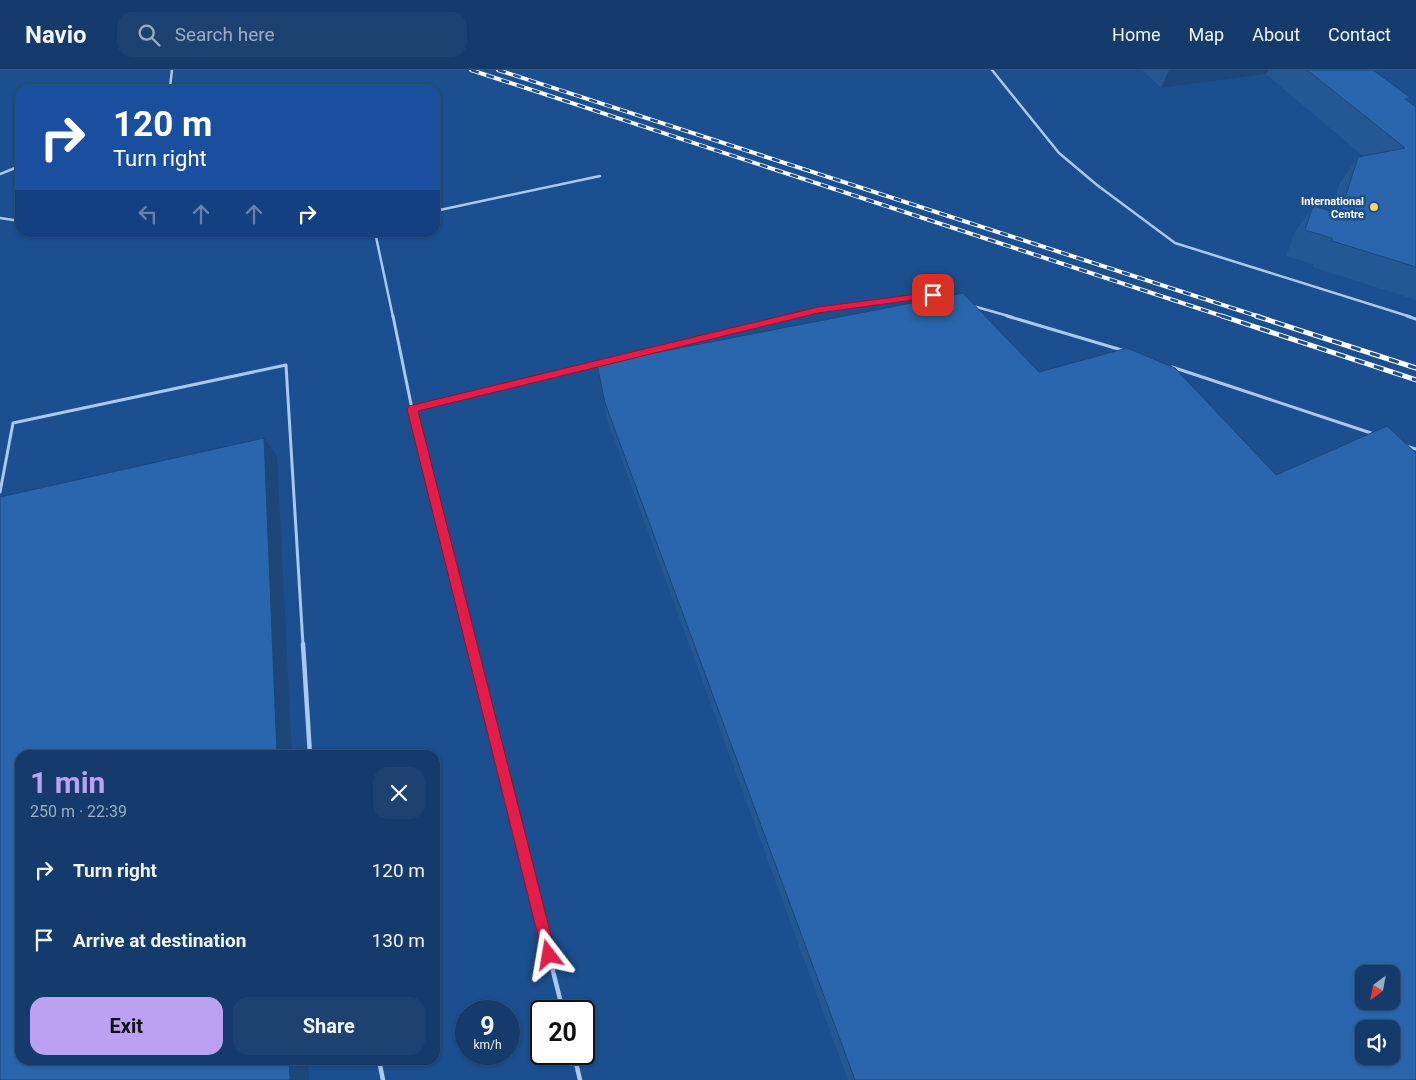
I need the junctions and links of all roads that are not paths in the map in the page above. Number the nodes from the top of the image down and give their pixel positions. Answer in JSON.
{"nodes":[{"id":1,"x":172,"y":70,"type":"edge"},
{"id":2,"x":992,"y":70,"type":"edge"},
{"id":3,"x":170,"y":85,"type":"edge"},
{"id":4,"x":15,"y":168,"type":"edge"},
{"id":5,"x":0,"y":174,"type":"edge"},
{"id":6,"x":600,"y":176,"type":"dead end"},
{"id":7,"x":440,"y":210,"type":"edge"},
{"id":8,"x":0,"y":218,"type":"edge"},
{"id":9,"x":15,"y":220,"type":"edge"},
{"id":10,"x":376,"y":237,"type":"edge"},
{"id":11,"x":949,"y":299,"type":"edge"},
{"id":12,"x":965,"y":304,"type":"edge"},
{"id":13,"x":1416,"y":319,"type":"edge"},
{"id":14,"x":1133,"y":354,"type":"edge"},
{"id":15,"x":1170,"y":366,"type":"edge"},
{"id":16,"x":412,"y":409,"type":"junction"},
{"id":17,"x":1376,"y":435,"type":"edge"},
{"id":18,"x":1400,"y":444,"type":"edge"},
{"id":19,"x":1416,"y":449,"type":"edge"},
{"id":20,"x":0,"y":492,"type":"edge"},
{"id":21,"x":310,"y":750,"type":"edge"},
{"id":22,"x":560,"y":1000,"type":"edge"},
{"id":23,"x":380,"y":1065,"type":"edge"},
{"id":24,"x":577,"y":1065,"type":"edge"},
{"id":25,"x":383,"y":1080,"type":"edge"},
{"id":26,"x":580,"y":1080,"type":"edge"}],
"edges":[{"from":1,"to":3,"type":"lane"},
{"from":2,"to":13,"type":"lane"},
{"from":4,"to":5,"type":"lane"},
{"from":6,"to":7,"type":"lane"},
{"from":8,"to":9,"type":"lane"},
{"from":10,"to":16,"type":"lane"},
{"from":11,"to":16,"type":"lane"},
{"from":12,"to":14,"type":"lane"},
{"from":15,"to":17,"type":"lane"},
{"from":16,"to":22,"type":"lane"},
{"from":18,"to":19,"type":"lane"},
{"from":20,"to":21,"type":"lane"},
{"from":23,"to":25,"type":"lane"},
{"from":24,"to":26,"type":"lane"}]}
